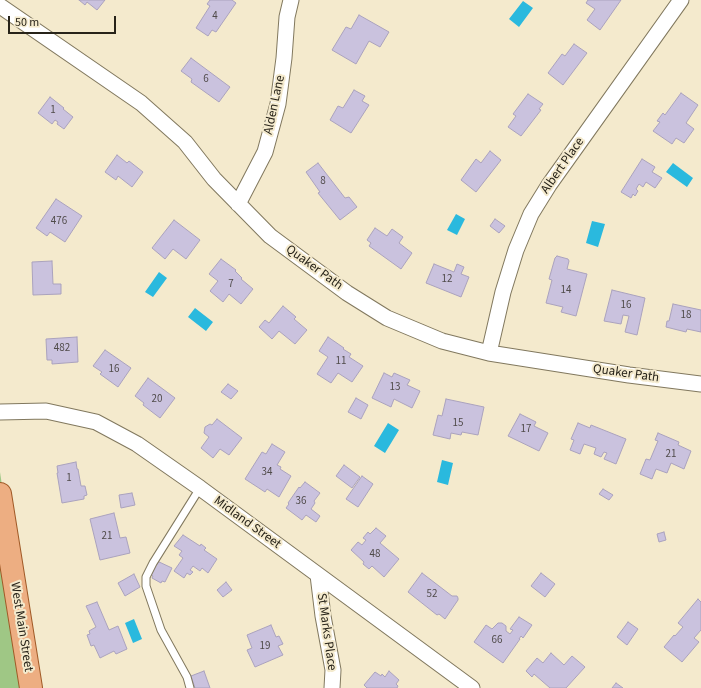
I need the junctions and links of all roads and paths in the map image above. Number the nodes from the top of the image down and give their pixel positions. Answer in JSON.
{"nodes":[{"id":1,"x":291,"y":0,"type":"edge"},
{"id":2,"x":681,"y":0,"type":"edge"},
{"id":3,"x":0,"y":6,"type":"edge"},
{"id":4,"x":238,"y":204,"type":"junction"},
{"id":5,"x":488,"y":353,"type":"junction"},
{"id":6,"x":701,"y":384,"type":"edge"},
{"id":7,"x":0,"y":412,"type":"edge"},
{"id":8,"x":200,"y":488,"type":"junction"},
{"id":9,"x":0,"y":494,"type":"edge"},
{"id":10,"x":318,"y":575,"type":"junction"},
{"id":11,"x":31,"y":688,"type":"edge"},
{"id":12,"x":190,"y":688,"type":"edge"},
{"id":13,"x":332,"y":688,"type":"edge"},
{"id":14,"x":472,"y":688,"type":"edge"}],
"edges":[{"from":1,"to":4,"type":"street","name":"Alden Lane"},
{"from":2,"to":5,"type":"street","name":"Albert Place"},
{"from":3,"to":4,"type":"street","name":"Quaker Path"},
{"from":4,"to":5,"type":"street","name":"Quaker Path"},
{"from":5,"to":6,"type":"street","name":"Quaker Path"},
{"from":7,"to":8,"type":"street","name":"Midland Street"},
{"from":8,"to":10,"type":"street","name":"Midland Street"},
{"from":8,"to":12,"type":"lane"},
{"from":9,"to":11,"type":"main road","name":"West Main Street"},
{"from":10,"to":13,"type":"street","name":"St Marks Place"},
{"from":10,"to":14,"type":"street","name":"Midland Street"}]}
